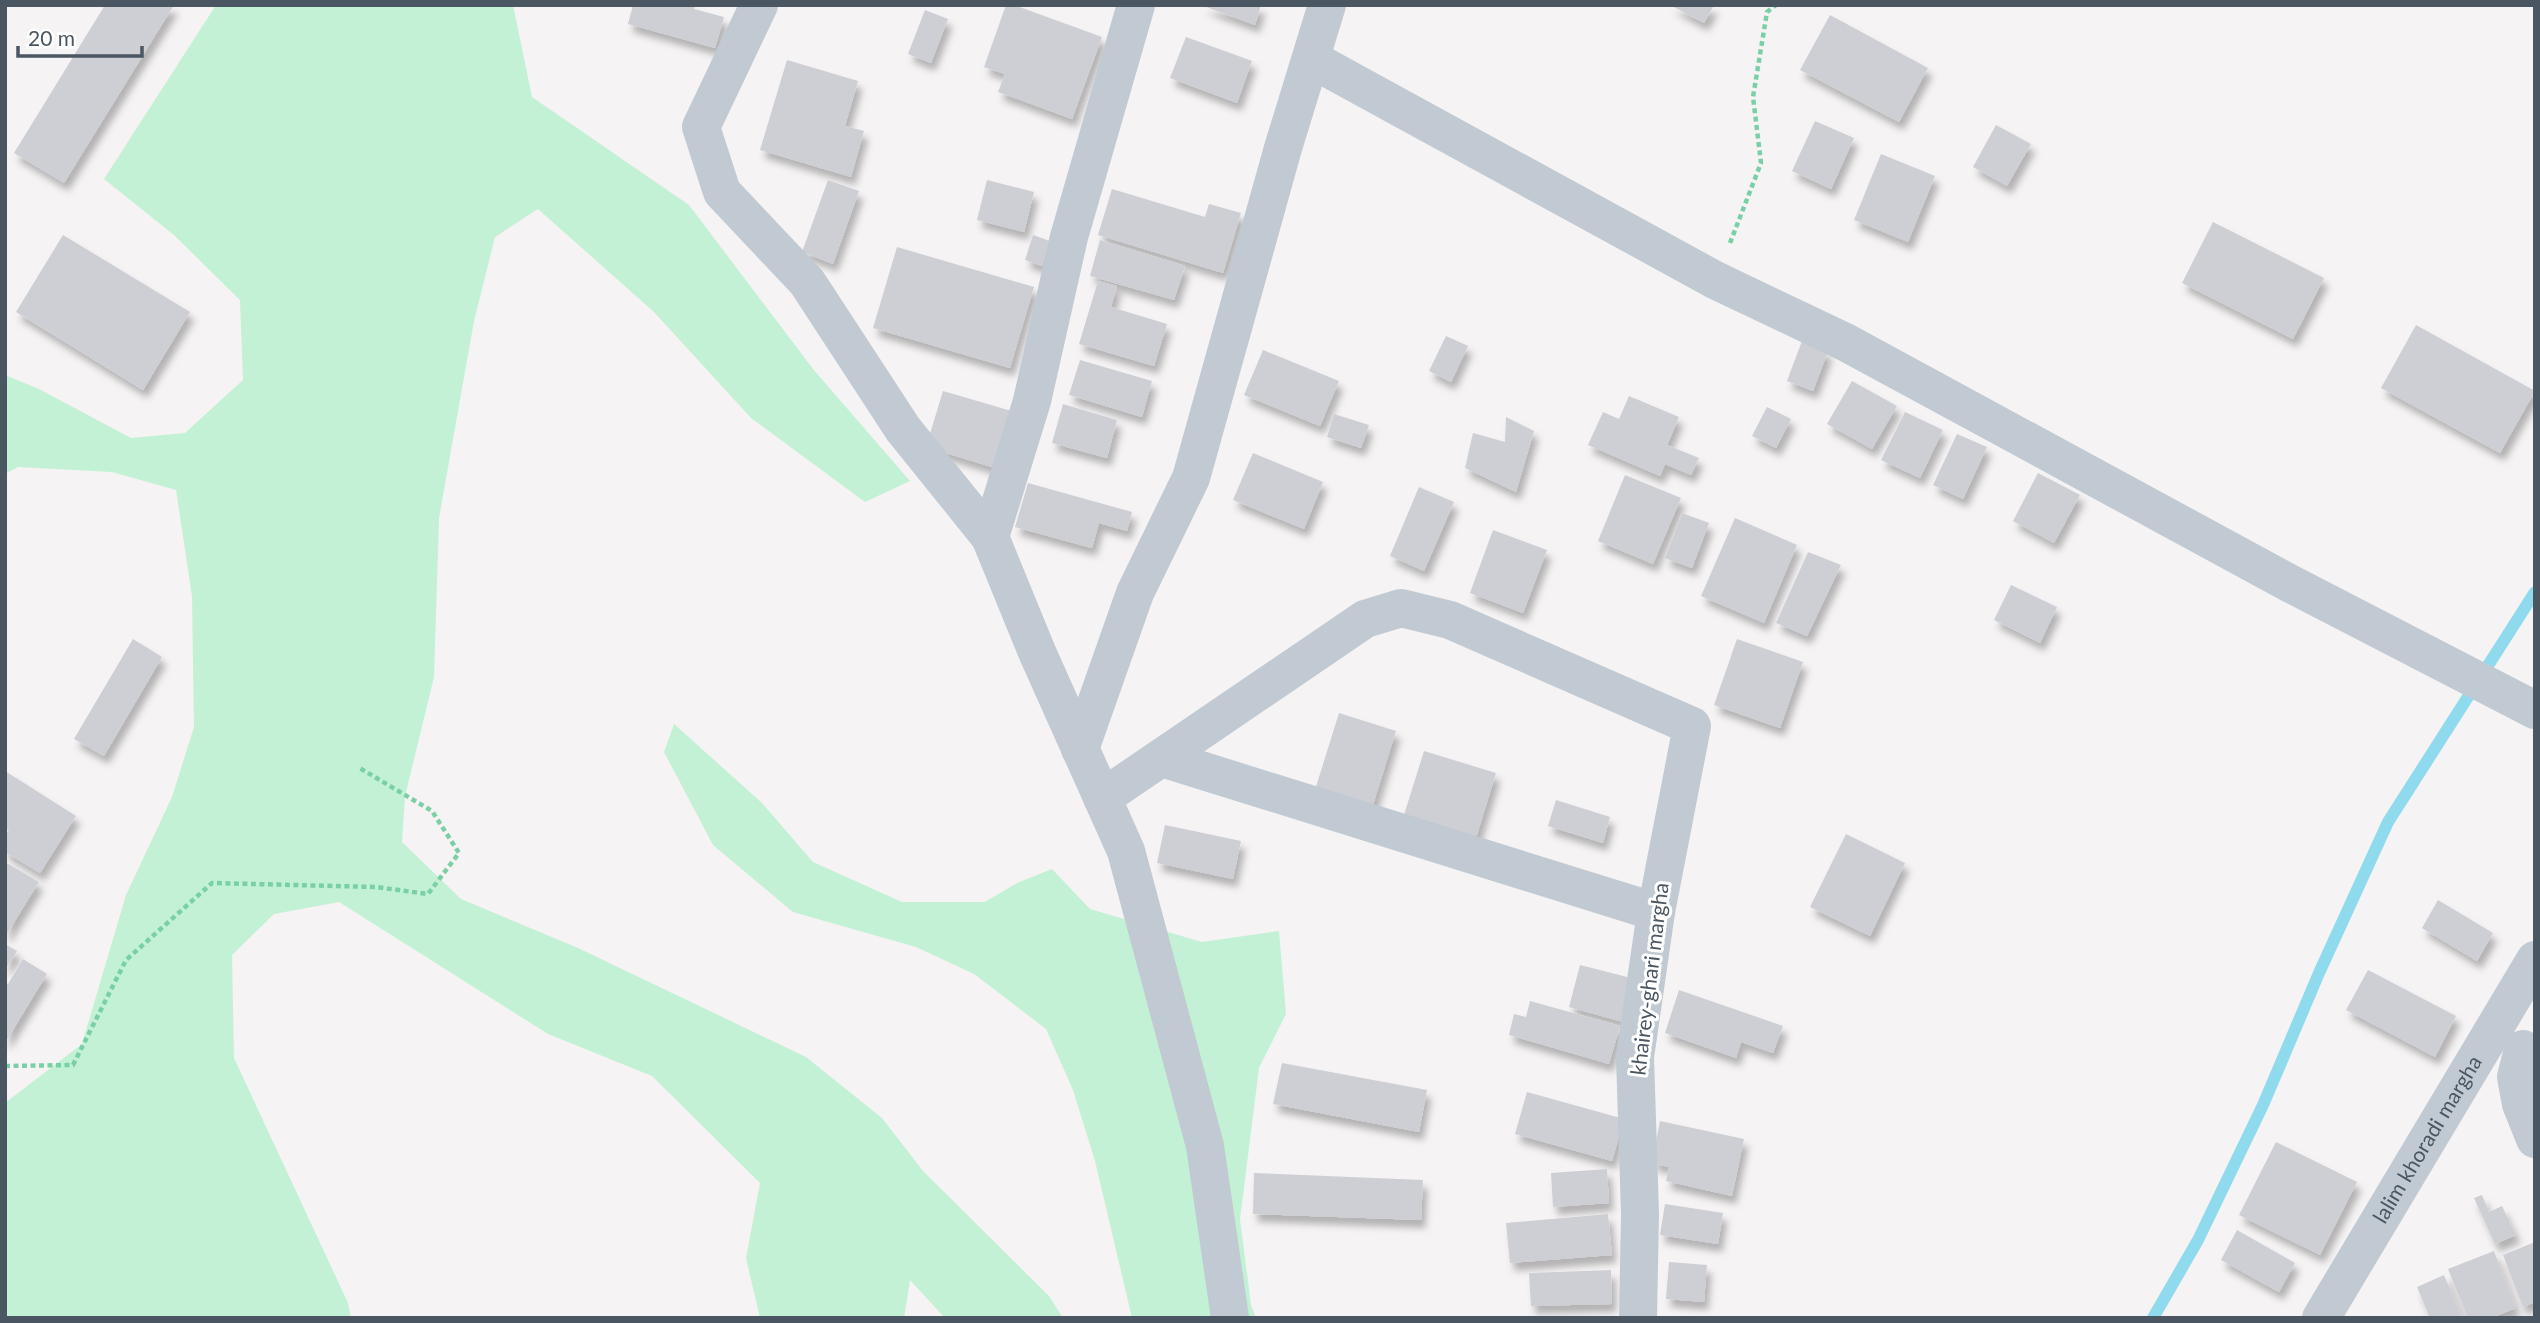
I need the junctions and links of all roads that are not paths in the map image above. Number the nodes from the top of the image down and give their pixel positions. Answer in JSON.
{"nodes":[{"id":1,"x":759,"y":5,"type":"edge"},
{"id":2,"x":1136,"y":5,"type":"edge"},
{"id":3,"x":1327,"y":5,"type":"edge"},
{"id":4,"x":1311,"y":59,"type":"junction"},
{"id":5,"x":990,"y":537,"type":"junction"},
{"id":6,"x":2535,"y":710,"type":"edge"},
{"id":7,"x":1080,"y":749,"type":"junction"},
{"id":8,"x":1162,"y":758,"type":"junction"},
{"id":9,"x":1102,"y":798,"type":"junction"},
{"id":10,"x":1656,"y":912,"type":"junction"},
{"id":11,"x":2535,"y":960,"type":"edge"},
{"id":12,"x":2523,"y":1049,"type":"dead end"},
{"id":13,"x":2535,"y":1139,"type":"edge"},
{"id":14,"x":1230,"y":1318,"type":"edge"},
{"id":15,"x":1639,"y":1318,"type":"edge"},
{"id":16,"x":2321,"y":1318,"type":"edge"}],
"edges":[{"from":1,"to":5,"type":"street"},
{"from":2,"to":5,"type":"street"},
{"from":3,"to":4,"type":"street"},
{"from":4,"to":6,"type":"street"},
{"from":4,"to":7,"type":"street"},
{"from":5,"to":7,"type":"street"},
{"from":7,"to":9,"type":"street"},
{"from":8,"to":9,"type":"street"},
{"from":8,"to":10,"type":"street"},
{"from":8,"to":10,"type":"street","name":"khairey-ghari margha"},
{"from":9,"to":14,"type":"street"},
{"from":10,"to":15,"type":"street","name":"khairey-ghari margha"},
{"from":11,"to":16,"type":"street","name":"lalim khoradi margha"},
{"from":12,"to":13,"type":"street"}]}
